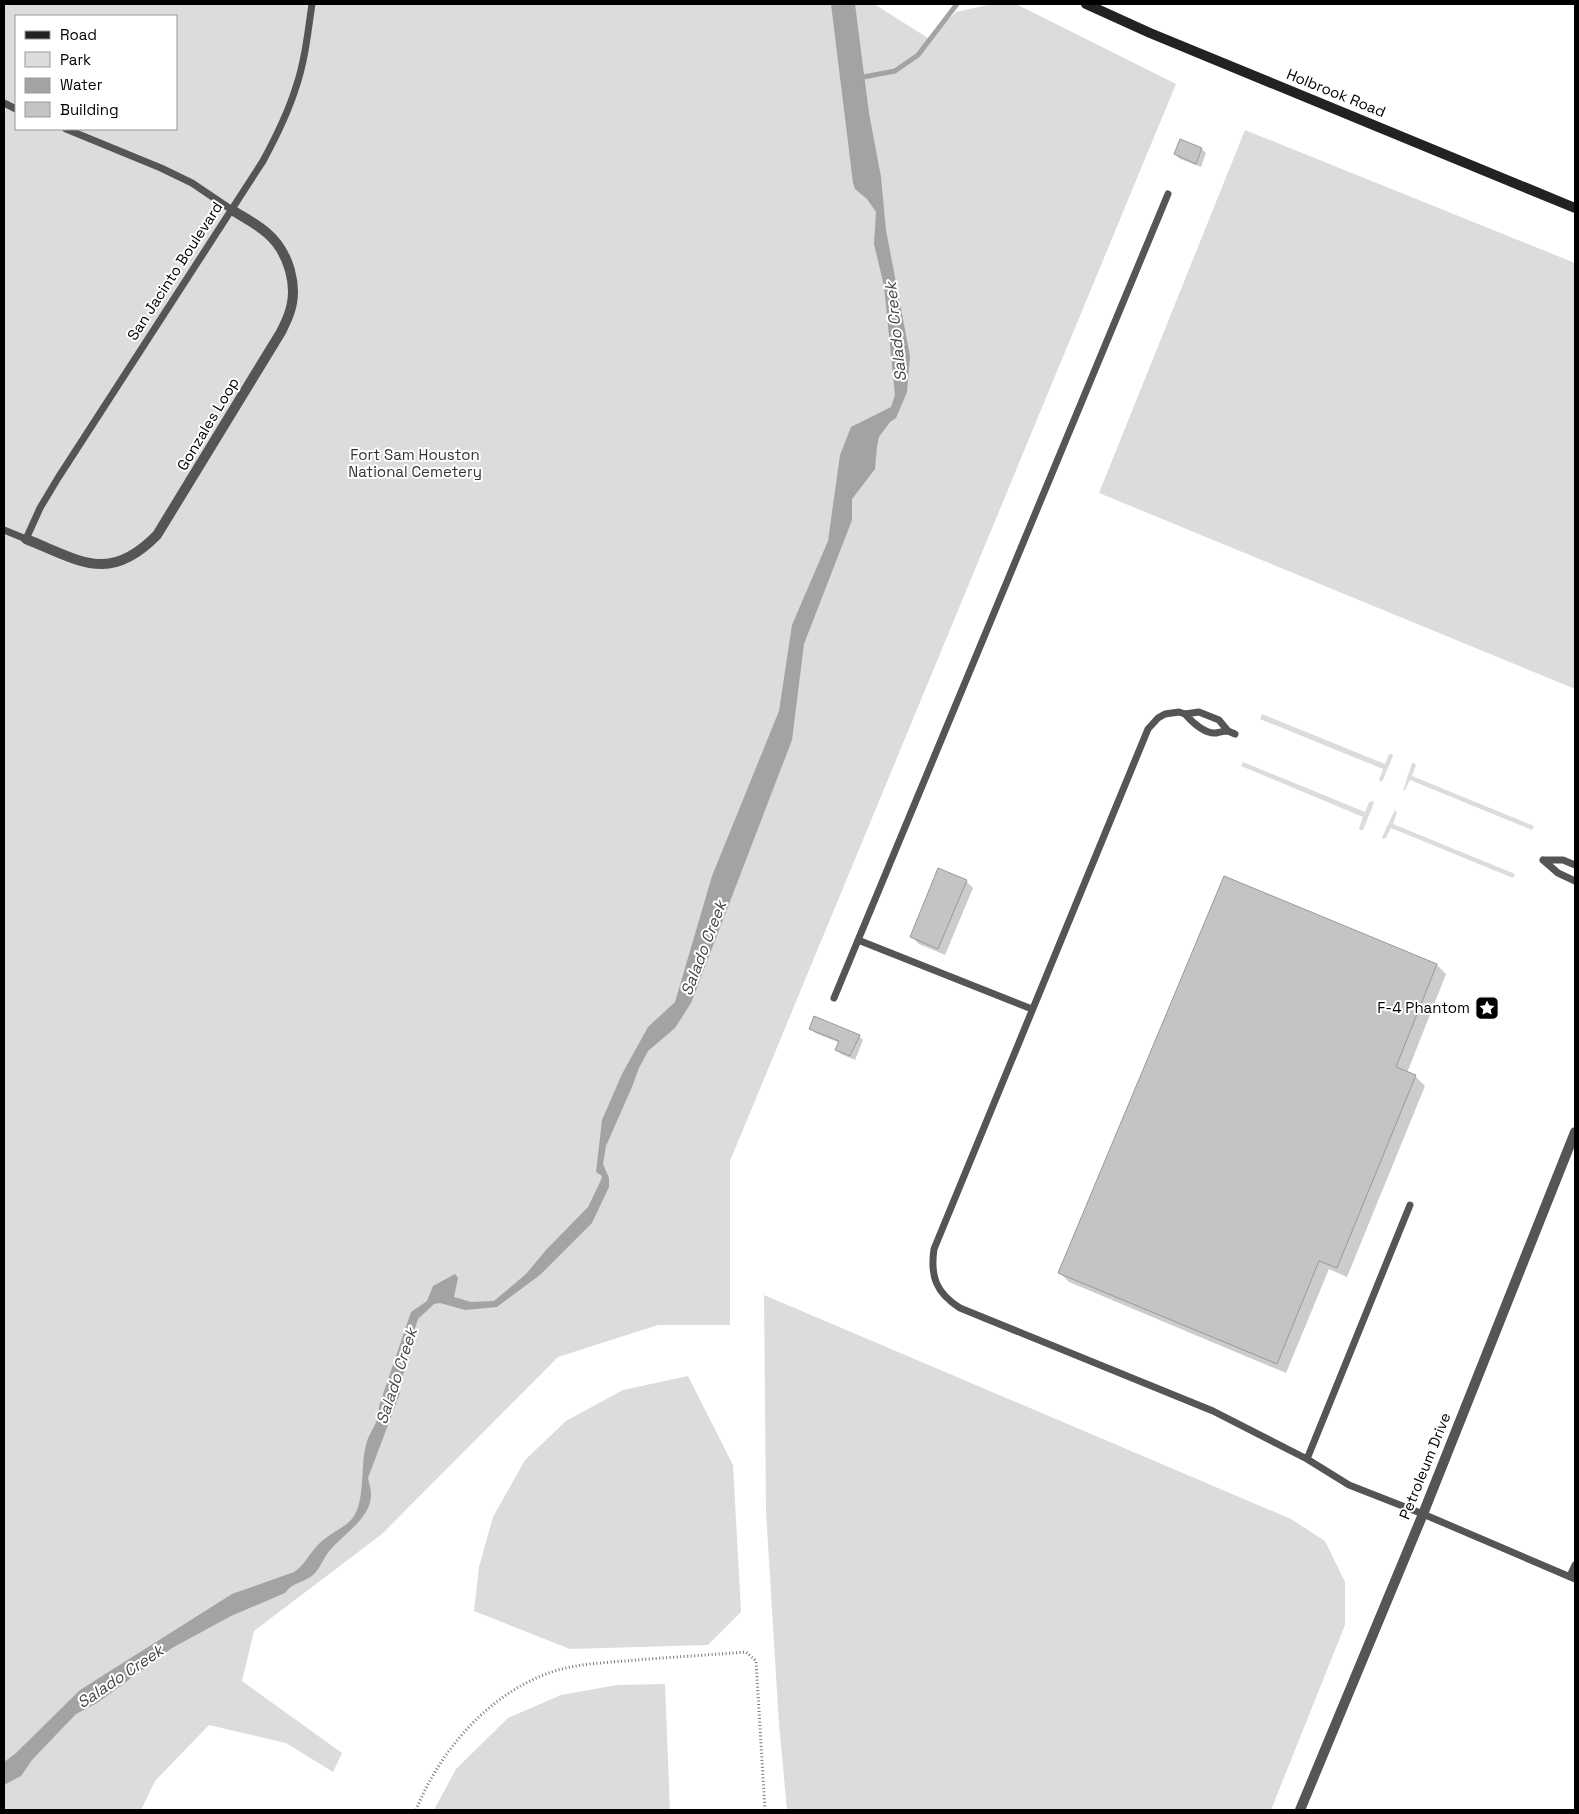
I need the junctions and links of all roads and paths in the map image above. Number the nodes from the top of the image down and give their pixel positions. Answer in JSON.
{"nodes":[{"id":1,"x":312,"y":4,"type":"edge"},
{"id":2,"x":1086,"y":4,"type":"edge"},
{"id":3,"x":68,"y":130,"type":"edge"},
{"id":4,"x":1168,"y":194,"type":"dead end"},
{"id":5,"x":1575,"y":208,"type":"edge"},
{"id":6,"x":232,"y":210,"type":"junction"},
{"id":7,"x":4,"y":530,"type":"edge"},
{"id":8,"x":26,"y":539,"type":"junction"},
{"id":9,"x":1185,"y":714,"type":"junction"},
{"id":10,"x":1575,"y":865,"type":"edge"},
{"id":11,"x":1575,"y":881,"type":"edge"},
{"id":12,"x":858,"y":940,"type":"junction"},
{"id":13,"x":834,"y":998,"type":"dead end"},
{"id":14,"x":1032,"y":1009,"type":"junction"},
{"id":15,"x":1575,"y":1132,"type":"edge"},
{"id":16,"x":1410,"y":1205,"type":"dead end"},
{"id":17,"x":1307,"y":1459,"type":"junction"},
{"id":18,"x":1422,"y":1514,"type":"junction"},
{"id":19,"x":1575,"y":1565,"type":"edge"},
{"id":20,"x":1573,"y":1577,"type":"edge"},
{"id":21,"x":416,"y":1810,"type":"edge"},
{"id":22,"x":765,"y":1810,"type":"edge"},
{"id":23,"x":1300,"y":1810,"type":"edge"}],
"edges":[{"from":1,"to":6,"type":"lane","name":"San Jacinto Boulevard"},
{"from":2,"to":5,"type":"street","name":"Holbrook Road"},
{"from":3,"to":6,"type":"lane"},
{"from":4,"to":12,"type":"lane"},
{"from":6,"to":8,"type":"lane","name":"San Jacinto Boulevard"},
{"from":6,"to":8,"type":"street","name":"Gonzales Loop"},
{"from":7,"to":8,"type":"lane"},
{"from":9,"to":9,"type":"lane"},
{"from":9,"to":14,"type":"lane"},
{"from":10,"to":11,"type":"lane"},
{"from":12,"to":13,"type":"lane"},
{"from":12,"to":14,"type":"lane"},
{"from":14,"to":17,"type":"lane"},
{"from":15,"to":18,"type":"street","name":"Petroleum Drive"},
{"from":16,"to":17,"type":"lane"},
{"from":17,"to":18,"type":"lane"},
{"from":18,"to":20,"type":"lane"},
{"from":18,"to":23,"type":"street","name":"Petroleum Drive"},
{"from":19,"to":20,"type":"lane"},
{"from":21,"to":22,"type":"path"}]}
